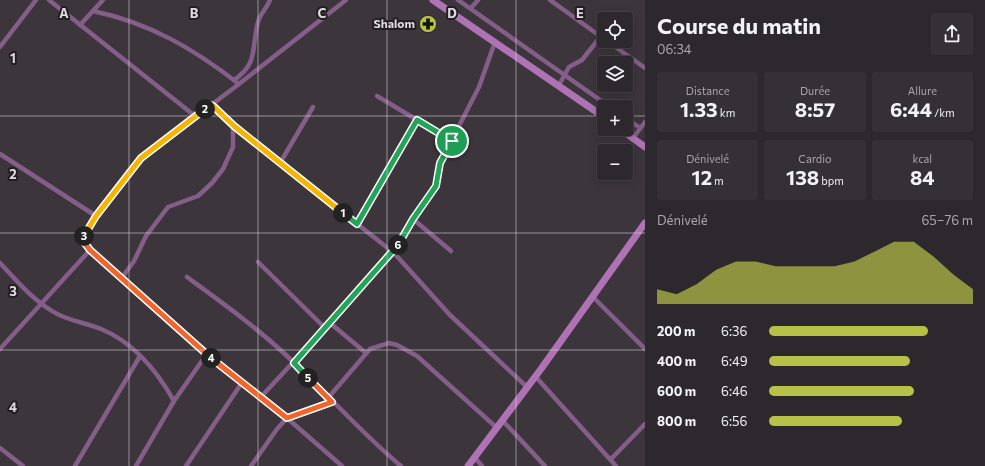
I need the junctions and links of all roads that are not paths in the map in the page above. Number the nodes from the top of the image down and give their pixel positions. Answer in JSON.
{"nodes":[{"id":1,"x":36,"y":0,"type":"edge"},
{"id":2,"x":49,"y":0,"type":"edge"},
{"id":3,"x":103,"y":0,"type":"edge"},
{"id":4,"x":270,"y":0,"type":"edge"},
{"id":5,"x":346,"y":0,"type":"edge"},
{"id":6,"x":433,"y":0,"type":"edge"},
{"id":7,"x":458,"y":0,"type":"edge"},
{"id":8,"x":478,"y":0,"type":"edge"},
{"id":9,"x":550,"y":0,"type":"edge"},
{"id":10,"x":471,"y":8,"type":"junction"},
{"id":11,"x":93,"y":11,"type":"junction"},
{"id":12,"x":80,"y":25,"type":"junction"},
{"id":13,"x":597,"y":34,"type":"edge"},
{"id":14,"x":495,"y":42,"type":"junction"},
{"id":15,"x":597,"y":44,"type":"edge"},
{"id":16,"x":0,"y":47,"type":"edge"},
{"id":17,"x":617,"y":48,"type":"edge"},
{"id":18,"x":645,"y":68,"type":"edge"},
{"id":19,"x":564,"y":75,"type":"junction"},
{"id":20,"x":234,"y":80,"type":"junction"},
{"id":21,"x":239,"y":84,"type":"junction"},
{"id":22,"x":559,"y":85,"type":"junction"},
{"id":23,"x":377,"y":96,"type":"dead end"},
{"id":24,"x":600,"y":100,"type":"edge"},
{"id":25,"x":211,"y":105,"type":"junction"},
{"id":26,"x":313,"y":107,"type":"dead end"},
{"id":27,"x":597,"y":112,"type":"edge"},
{"id":28,"x":196,"y":116,"type":"junction"},
{"id":29,"x":417,"y":120,"type":"junction"},
{"id":30,"x":645,"y":122,"type":"edge"},
{"id":31,"x":633,"y":123,"type":"edge"},
{"id":32,"x":234,"y":126,"type":"junction"},
{"id":33,"x":640,"y":128,"type":"junction"},
{"id":34,"x":630,"y":136,"type":"edge"},
{"id":35,"x":633,"y":138,"type":"junction"},
{"id":36,"x":452,"y":141,"type":"junction"},
{"id":37,"x":645,"y":147,"type":"edge"},
{"id":38,"x":0,"y":154,"type":"edge"},
{"id":39,"x":280,"y":163,"type":"junction"},
{"id":40,"x":96,"y":216,"type":"junction"},
{"id":41,"x":413,"y":219,"type":"junction"},
{"id":42,"x":645,"y":223,"type":"edge"},
{"id":43,"x":357,"y":224,"type":"junction"},
{"id":44,"x":90,"y":250,"type":"junction"},
{"id":45,"x":451,"y":250,"type":"dead end"},
{"id":46,"x":394,"y":253,"type":"junction"},
{"id":47,"x":258,"y":262,"type":"dead end"},
{"id":48,"x":0,"y":263,"type":"edge"},
{"id":49,"x":187,"y":277,"type":"dead end"},
{"id":50,"x":121,"y":279,"type":"junction"},
{"id":51,"x":592,"y":296,"type":"junction"},
{"id":52,"x":40,"y":304,"type":"junction"},
{"id":53,"x":330,"y":323,"type":"junction"},
{"id":54,"x":326,"y":328,"type":"junction"},
{"id":55,"x":0,"y":349,"type":"edge"},
{"id":56,"x":645,"y":349,"type":"edge"},
{"id":57,"x":366,"y":354,"type":"junction"},
{"id":58,"x":206,"y":355,"type":"junction"},
{"id":59,"x":140,"y":356,"type":"junction"},
{"id":60,"x":294,"y":363,"type":"junction"},
{"id":61,"x":535,"y":376,"type":"junction"},
{"id":62,"x":241,"y":384,"type":"junction"},
{"id":63,"x":527,"y":387,"type":"junction"},
{"id":64,"x":260,"y":398,"type":"junction"},
{"id":65,"x":328,"y":398,"type":"junction"},
{"id":66,"x":174,"y":401,"type":"junction"},
{"id":67,"x":332,"y":402,"type":"junction"},
{"id":68,"x":287,"y":418,"type":"junction"},
{"id":69,"x":502,"y":420,"type":"junction"},
{"id":70,"x":645,"y":424,"type":"edge"},
{"id":71,"x":497,"y":428,"type":"junction"},
{"id":72,"x":0,"y":448,"type":"edge"},
{"id":73,"x":475,"y":458,"type":"junction"},
{"id":74,"x":611,"y":459,"type":"junction"},
{"id":75,"x":22,"y":466,"type":"edge"},
{"id":76,"x":75,"y":466,"type":"edge"},
{"id":77,"x":136,"y":466,"type":"edge"},
{"id":78,"x":186,"y":466,"type":"edge"},
{"id":79,"x":252,"y":466,"type":"edge"},
{"id":80,"x":342,"y":466,"type":"edge"},
{"id":81,"x":401,"y":466,"type":"edge"},
{"id":82,"x":468,"y":466,"type":"edge"},
{"id":83,"x":482,"y":466,"type":"edge"},
{"id":84,"x":546,"y":466,"type":"edge"},
{"id":85,"x":616,"y":466,"type":"edge"}],
"edges":[{"from":1,"to":16,"type":"street"},
{"from":2,"to":12,"type":"street"},
{"from":3,"to":11,"type":"street"},
{"from":4,"to":20,"type":"street"},
{"from":5,"to":21,"type":"street"},
{"from":6,"to":14,"type":"main road"},
{"from":7,"to":10,"type":"street"},
{"from":8,"to":10,"type":"street"},
{"from":9,"to":13,"type":"street"},
{"from":10,"to":19,"type":"street"},
{"from":11,"to":12,"type":"street"},
{"from":11,"to":20,"type":"street"},
{"from":12,"to":28,"type":"street"},
{"from":14,"to":22,"type":"main road"},
{"from":14,"to":36,"type":"street"},
{"from":15,"to":19,"type":"street"},
{"from":17,"to":18,"type":"street"},
{"from":19,"to":22,"type":"street"},
{"from":19,"to":24,"type":"street"},
{"from":20,"to":21,"type":"street"},
{"from":21,"to":25,"type":"street"},
{"from":22,"to":27,"type":"main road"},
{"from":23,"to":29,"type":"street"},
{"from":25,"to":28,"type":"street"},
{"from":25,"to":32,"type":"street"},
{"from":26,"to":39,"type":"street"},
{"from":28,"to":40,"type":"street"},
{"from":29,"to":36,"type":"street"},
{"from":29,"to":43,"type":"street"},
{"from":30,"to":33,"type":"street"},
{"from":31,"to":33,"type":"street"},
{"from":32,"to":39,"type":"street"},
{"from":32,"to":50,"type":"street"},
{"from":33,"to":35,"type":"street"},
{"from":34,"to":35,"type":"main road"},
{"from":35,"to":37,"type":"main road"},
{"from":36,"to":41,"type":"street"},
{"from":38,"to":40,"type":"street"},
{"from":39,"to":43,"type":"street"},
{"from":40,"to":44,"type":"street"},
{"from":41,"to":45,"type":"street"},
{"from":41,"to":46,"type":"street"},
{"from":42,"to":51,"type":"main road"},
{"from":43,"to":46,"type":"street"},
{"from":44,"to":50,"type":"street"},
{"from":44,"to":52,"type":"street"},
{"from":46,"to":53,"type":"street"},
{"from":46,"to":63,"type":"street"},
{"from":47,"to":54,"type":"street"},
{"from":48,"to":52,"type":"street"},
{"from":49,"to":60,"type":"street"},
{"from":50,"to":58,"type":"street"},
{"from":51,"to":56,"type":"street"},
{"from":51,"to":61,"type":"main road"},
{"from":52,"to":55,"type":"street"},
{"from":52,"to":59,"type":"street"},
{"from":53,"to":54,"type":"street"},
{"from":53,"to":57,"type":"street"},
{"from":54,"to":60,"type":"street"},
{"from":57,"to":65,"type":"street"},
{"from":57,"to":71,"type":"street"},
{"from":58,"to":62,"type":"street"},
{"from":58,"to":66,"type":"street"},
{"from":59,"to":66,"type":"street"},
{"from":59,"to":76,"type":"street"},
{"from":60,"to":64,"type":"street"},
{"from":60,"to":65,"type":"street"},
{"from":61,"to":63,"type":"main road"},
{"from":61,"to":74,"type":"street"},
{"from":62,"to":64,"type":"street"},
{"from":62,"to":78,"type":"street"},
{"from":63,"to":69,"type":"main road"},
{"from":64,"to":68,"type":"street"},
{"from":65,"to":67,"type":"street"},
{"from":66,"to":77,"type":"street"},
{"from":67,"to":68,"type":"street"},
{"from":67,"to":81,"type":"street"},
{"from":68,"to":79,"type":"street"},
{"from":68,"to":80,"type":"street"},
{"from":69,"to":71,"type":"main road"},
{"from":69,"to":84,"type":"street"},
{"from":70,"to":74,"type":"street"},
{"from":71,"to":73,"type":"main road"},
{"from":72,"to":75,"type":"street"},
{"from":73,"to":82,"type":"main road"},
{"from":73,"to":83,"type":"street"},
{"from":74,"to":85,"type":"street"}]}
